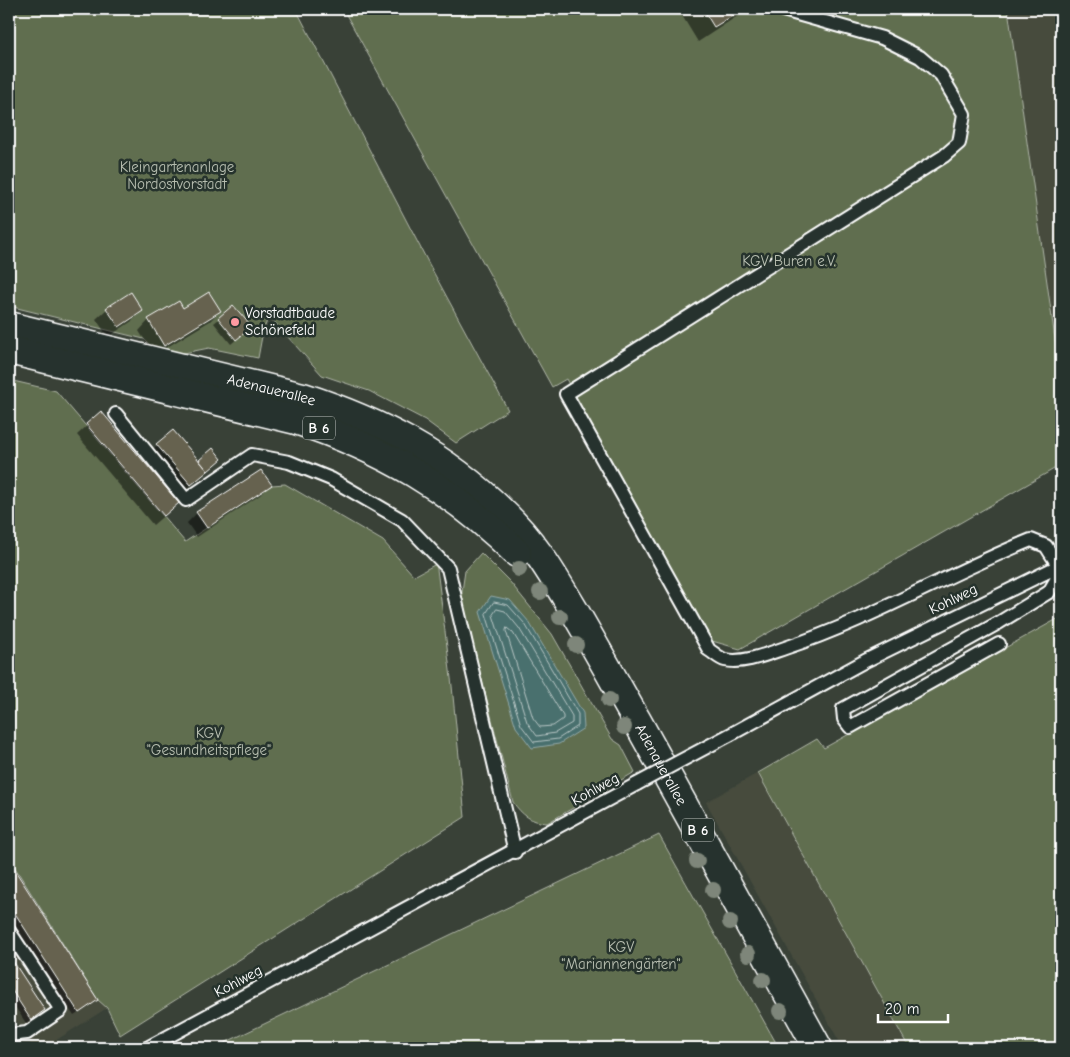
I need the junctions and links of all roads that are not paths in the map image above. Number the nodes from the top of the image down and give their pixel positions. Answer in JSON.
{"nodes":[{"id":1,"x":783,"y":10,"type":"dead end"},
{"id":2,"x":9,"y":326,"type":"edge"},
{"id":3,"x":9,"y":350,"type":"edge"},
{"id":4,"x":116,"y":414,"type":"dead end"},
{"id":5,"x":1060,"y":565,"type":"edge"},
{"id":6,"x":575,"y":614,"type":"junction"},
{"id":7,"x":999,"y":644,"type":"dead end"},
{"id":8,"x":515,"y":852,"type":"junction"},
{"id":9,"x":9,"y":931,"type":"edge"},
{"id":10,"x":9,"y":1035,"type":"edge"},
{"id":11,"x":147,"y":1048,"type":"edge"},
{"id":12,"x":818,"y":1048,"type":"edge"}],
"edges":[{"from":1,"to":5,"type":"lane"},
{"from":2,"to":6,"type":"main road","name":"Adenauerallee","number":"B 6"},
{"from":3,"to":6,"type":"main road","name":"Adenauerallee","number":"B 6"},
{"from":4,"to":8,"type":"lane"},
{"from":5,"to":7,"type":"lane"},
{"from":5,"to":8,"type":"lane","name":"Kohlweg","bridge":true},
{"from":6,"to":12,"type":"main road","name":"Adenauerallee","number":"B 6"},
{"from":8,"to":11,"type":"lane","name":"Kohlweg"},
{"from":9,"to":10,"type":"lane"}]}
